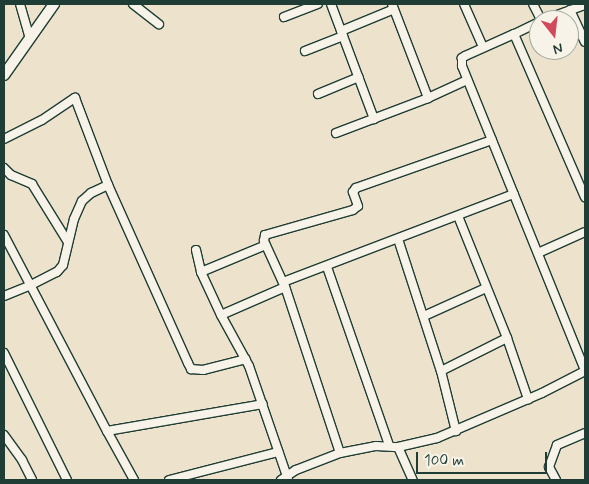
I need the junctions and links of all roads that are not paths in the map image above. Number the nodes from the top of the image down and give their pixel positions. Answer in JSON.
{"nodes":[{"id":1,"x":20,"y":4,"type":"edge"},
{"id":2,"x":54,"y":4,"type":"edge"},
{"id":3,"x":133,"y":4,"type":"edge"},
{"id":4,"x":318,"y":4,"type":"edge"},
{"id":5,"x":331,"y":4,"type":"edge"},
{"id":6,"x":464,"y":4,"type":"edge"},
{"id":7,"x":585,"y":5,"type":"edge"},
{"id":8,"x":393,"y":6,"type":"edge"},
{"id":9,"x":570,"y":10,"type":"edge"},
{"id":10,"x":284,"y":17,"type":"dead end"},
{"id":11,"x":159,"y":24,"type":"dead end"},
{"id":12,"x":529,"y":27,"type":"edge"},
{"id":13,"x":579,"y":29,"type":"edge"},
{"id":14,"x":342,"y":34,"type":"junction"},
{"id":15,"x":514,"y":34,"type":"junction"},
{"id":16,"x":30,"y":39,"type":"junction"},
{"id":17,"x":585,"y":42,"type":"edge"},
{"id":18,"x":483,"y":47,"type":"junction"},
{"id":19,"x":305,"y":51,"type":"dead end"},
{"id":20,"x":4,"y":75,"type":"edge"},
{"id":21,"x":359,"y":77,"type":"junction"},
{"id":22,"x":467,"y":80,"type":"junction"},
{"id":23,"x":318,"y":94,"type":"dead end"},
{"id":24,"x":428,"y":98,"type":"junction"},
{"id":25,"x":374,"y":119,"type":"junction"},
{"id":26,"x":336,"y":133,"type":"dead end"},
{"id":27,"x":4,"y":139,"type":"edge"},
{"id":28,"x":492,"y":140,"type":"junction"},
{"id":29,"x":4,"y":168,"type":"edge"},
{"id":30,"x":108,"y":185,"type":"junction"},
{"id":31,"x":514,"y":194,"type":"junction"},
{"id":32,"x":585,"y":197,"type":"edge"},
{"id":33,"x":458,"y":216,"type":"junction"},
{"id":34,"x":585,"y":232,"type":"edge"},
{"id":35,"x":4,"y":235,"type":"edge"},
{"id":36,"x":398,"y":239,"type":"junction"},
{"id":37,"x":68,"y":242,"type":"junction"},
{"id":38,"x":266,"y":245,"type":"junction"},
{"id":39,"x":196,"y":250,"type":"dead end"},
{"id":40,"x":538,"y":253,"type":"junction"},
{"id":41,"x":327,"y":266,"type":"junction"},
{"id":42,"x":201,"y":272,"type":"junction"},
{"id":43,"x":284,"y":284,"type":"junction"},
{"id":44,"x":30,"y":286,"type":"junction"},
{"id":45,"x":486,"y":288,"type":"junction"},
{"id":46,"x":4,"y":296,"type":"edge"},
{"id":47,"x":221,"y":315,"type":"junction"},
{"id":48,"x":424,"y":316,"type":"junction"},
{"id":49,"x":507,"y":338,"type":"junction"},
{"id":50,"x":4,"y":353,"type":"edge"},
{"id":51,"x":246,"y":359,"type":"junction"},
{"id":52,"x":585,"y":370,"type":"edge"},
{"id":53,"x":441,"y":371,"type":"junction"},
{"id":54,"x":528,"y":399,"type":"junction"},
{"id":55,"x":263,"y":404,"type":"junction"},
{"id":56,"x":107,"y":431,"type":"junction"},
{"id":57,"x":456,"y":431,"type":"junction"},
{"id":58,"x":585,"y":433,"type":"edge"},
{"id":59,"x":4,"y":435,"type":"edge"},
{"id":60,"x":389,"y":446,"type":"junction"},
{"id":61,"x":398,"y":447,"type":"junction"},
{"id":62,"x":278,"y":452,"type":"junction"},
{"id":63,"x":340,"y":453,"type":"junction"},
{"id":64,"x":285,"y":479,"type":"edge"},
{"id":65,"x":32,"y":480,"type":"edge"},
{"id":66,"x":67,"y":480,"type":"edge"},
{"id":67,"x":134,"y":480,"type":"edge"},
{"id":68,"x":169,"y":480,"type":"edge"},
{"id":69,"x":413,"y":480,"type":"edge"},
{"id":70,"x":556,"y":480,"type":"edge"}],
"edges":[{"from":1,"to":16,"type":"street"},
{"from":2,"to":16,"type":"street"},
{"from":3,"to":11,"type":"street"},
{"from":4,"to":10,"type":"street"},
{"from":5,"to":14,"type":"street"},
{"from":6,"to":18,"type":"street"},
{"from":7,"to":9,"type":"street"},
{"from":8,"to":14,"type":"street"},
{"from":8,"to":24,"type":"street"},
{"from":12,"to":15,"type":"street"},
{"from":13,"to":17,"type":"street"},
{"from":14,"to":19,"type":"street"},
{"from":14,"to":21,"type":"street"},
{"from":15,"to":18,"type":"street"},
{"from":15,"to":32,"type":"street"},
{"from":16,"to":20,"type":"street"},
{"from":18,"to":22,"type":"street"},
{"from":21,"to":23,"type":"street"},
{"from":21,"to":25,"type":"street"},
{"from":22,"to":24,"type":"street"},
{"from":22,"to":28,"type":"street"},
{"from":24,"to":25,"type":"street"},
{"from":25,"to":26,"type":"street"},
{"from":27,"to":30,"type":"street"},
{"from":28,"to":31,"type":"street"},
{"from":28,"to":38,"type":"street"},
{"from":29,"to":37,"type":"street"},
{"from":30,"to":37,"type":"street"},
{"from":30,"to":51,"type":"street"},
{"from":31,"to":33,"type":"street"},
{"from":31,"to":40,"type":"street"},
{"from":33,"to":36,"type":"street"},
{"from":33,"to":45,"type":"street"},
{"from":34,"to":40,"type":"street"},
{"from":35,"to":44,"type":"street"},
{"from":36,"to":41,"type":"street"},
{"from":36,"to":48,"type":"street"},
{"from":37,"to":44,"type":"street"},
{"from":38,"to":42,"type":"street"},
{"from":38,"to":43,"type":"street"},
{"from":39,"to":42,"type":"street"},
{"from":40,"to":52,"type":"street"},
{"from":41,"to":43,"type":"street"},
{"from":41,"to":60,"type":"street"},
{"from":42,"to":47,"type":"street"},
{"from":43,"to":47,"type":"street"},
{"from":43,"to":63,"type":"street"},
{"from":44,"to":46,"type":"street"},
{"from":44,"to":56,"type":"street"},
{"from":45,"to":48,"type":"street"},
{"from":45,"to":49,"type":"street"},
{"from":47,"to":51,"type":"street"},
{"from":48,"to":53,"type":"street"},
{"from":49,"to":53,"type":"street"},
{"from":49,"to":54,"type":"street"},
{"from":50,"to":66,"type":"street"},
{"from":51,"to":55,"type":"street"},
{"from":52,"to":54,"type":"street"},
{"from":53,"to":57,"type":"street"},
{"from":54,"to":57,"type":"street"},
{"from":55,"to":56,"type":"street"},
{"from":55,"to":62,"type":"street"},
{"from":56,"to":67,"type":"street"},
{"from":57,"to":61,"type":"street"},
{"from":58,"to":70,"type":"street"},
{"from":59,"to":65,"type":"street"},
{"from":60,"to":61,"type":"street"},
{"from":60,"to":63,"type":"street"},
{"from":61,"to":69,"type":"street"},
{"from":62,"to":64,"type":"street"},
{"from":62,"to":68,"type":"street"},
{"from":63,"to":64,"type":"street"}]}
